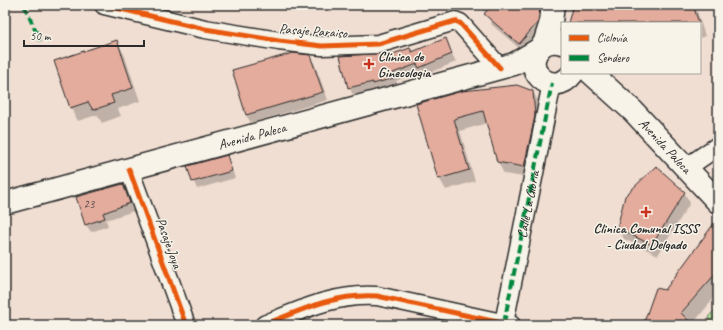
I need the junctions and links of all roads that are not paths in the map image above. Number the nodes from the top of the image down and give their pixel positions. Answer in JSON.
{"nodes":[{"id":1,"x":104,"y":5,"type":"edge"},
{"id":2,"x":554,"y":5,"type":"edge"},
{"id":3,"x":561,"y":27,"type":"edge"},
{"id":4,"x":548,"y":46,"type":"edge"},
{"id":5,"x":500,"y":68,"type":"junction"},
{"id":6,"x":592,"y":74,"type":"edge"},
{"id":7,"x":557,"y":78,"type":"edge"},
{"id":8,"x":611,"y":92,"type":"junction"},
{"id":9,"x":718,"y":146,"type":"edge"},
{"id":10,"x":686,"y":168,"type":"junction"},
{"id":11,"x":129,"y":170,"type":"junction"},
{"id":12,"x":718,"y":202,"type":"edge"},
{"id":13,"x":5,"y":203,"type":"edge"},
{"id":14,"x":506,"y":324,"type":"edge"},
{"id":15,"x":186,"y":325,"type":"edge"},
{"id":16,"x":264,"y":325,"type":"edge"}],
"edges":[{"from":1,"to":5,"type":"street","name":"Pasaje Paraiso"},
{"from":2,"to":3,"type":"main road"},
{"from":2,"to":4,"type":"main road"},
{"from":4,"to":5,"type":"main road","name":"Avenida Paleca"},
{"from":4,"to":7,"type":"main road"},
{"from":5,"to":7,"type":"main road","name":"Avenida Paleca"},
{"from":5,"to":11,"type":"main road","name":"Avenida Paleca"},
{"from":6,"to":8,"type":"main road","name":"Avenida Paleca"},
{"from":7,"to":8,"type":"main road","name":"Avenida Paleca"},
{"from":7,"to":14,"type":"street","name":"Calle La Gloria"},
{"from":8,"to":10,"type":"main road","name":"Avenida Paleca"},
{"from":9,"to":10,"type":"street"},
{"from":10,"to":12,"type":"main road","name":"Avenida Paleca"},
{"from":11,"to":13,"type":"main road","name":"Avenida Paleca"},
{"from":11,"to":15,"type":"street","name":"Pasaje Joya"},
{"from":14,"to":16,"type":"street"}]}
